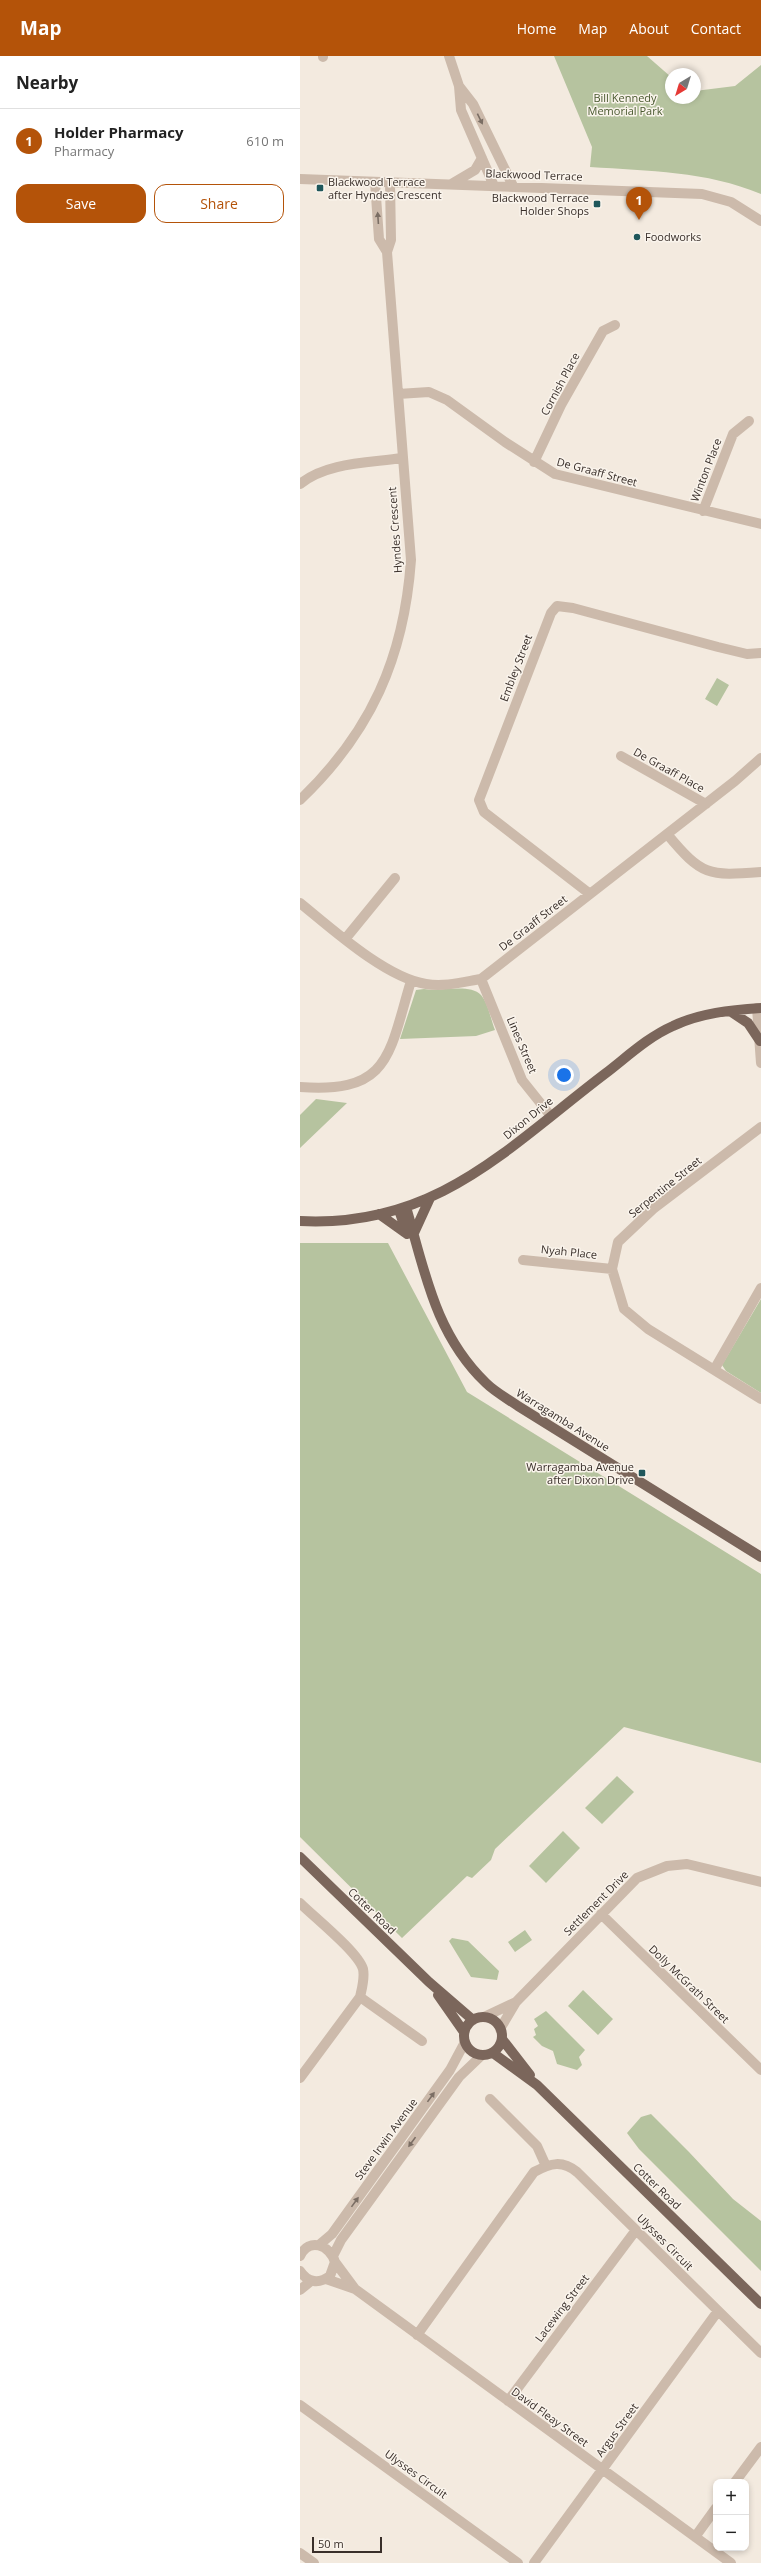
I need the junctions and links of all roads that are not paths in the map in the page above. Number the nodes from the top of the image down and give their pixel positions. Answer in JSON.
{"nodes":[{"id":1,"x":449,"y":56,"type":"edge"},
{"id":2,"x":459,"y":86,"type":"junction"},
{"id":3,"x":482,"y":158,"type":"junction"},
{"id":4,"x":300,"y":179,"type":"edge"},
{"id":5,"x":375,"y":182,"type":"junction"},
{"id":6,"x":390,"y":182,"type":"junction"},
{"id":7,"x":449,"y":184,"type":"junction"},
{"id":8,"x":494,"y":186,"type":"junction"},
{"id":9,"x":513,"y":186,"type":"junction"},
{"id":10,"x":761,"y":221,"type":"edge"},
{"id":11,"x":387,"y":252,"type":"junction"},
{"id":12,"x":615,"y":325,"type":"dead end"},
{"id":13,"x":398,"y":394,"type":"junction"},
{"id":14,"x":749,"y":421,"type":"dead end"},
{"id":15,"x":402,"y":458,"type":"junction"},
{"id":16,"x":534,"y":462,"type":"junction"},
{"id":17,"x":302,"y":479,"type":"edge"},
{"id":18,"x":703,"y":511,"type":"junction"},
{"id":19,"x":761,"y":524,"type":"edge"},
{"id":20,"x":761,"y":653,"type":"edge"},
{"id":21,"x":621,"y":756,"type":"dead end"},
{"id":22,"x":761,"y":758,"type":"edge"},
{"id":23,"x":300,"y":800,"type":"edge"},
{"id":24,"x":706,"y":804,"type":"junction"},
{"id":25,"x":667,"y":834,"type":"junction"},
{"id":26,"x":761,"y":872,"type":"edge"},
{"id":27,"x":396,"y":878,"type":"dead end"},
{"id":28,"x":590,"y":894,"type":"junction"},
{"id":29,"x":301,"y":906,"type":"edge"},
{"id":30,"x":346,"y":938,"type":"junction"},
{"id":31,"x":481,"y":979,"type":"junction"},
{"id":32,"x":411,"y":981,"type":"junction"},
{"id":33,"x":759,"y":1008,"type":"edge"},
{"id":34,"x":730,"y":1011,"type":"junction"},
{"id":35,"x":760,"y":1042,"type":"junction"},
{"id":36,"x":761,"y":1063,"type":"edge"},
{"id":37,"x":300,"y":1087,"type":"edge"},
{"id":38,"x":550,"y":1115,"type":"junction"},
{"id":39,"x":761,"y":1127,"type":"edge"},
{"id":40,"x":430,"y":1198,"type":"junction"},
{"id":41,"x":403,"y":1208,"type":"junction"},
{"id":42,"x":379,"y":1214,"type":"junction"},
{"id":43,"x":300,"y":1221,"type":"edge"},
{"id":44,"x":411,"y":1234,"type":"junction"},
{"id":45,"x":523,"y":1260,"type":"dead end"},
{"id":46,"x":612,"y":1269,"type":"junction"},
{"id":47,"x":761,"y":1288,"type":"edge"},
{"id":48,"x":714,"y":1370,"type":"junction"},
{"id":49,"x":761,"y":1399,"type":"edge"},
{"id":50,"x":761,"y":1558,"type":"edge"},
{"id":51,"x":300,"y":1857,"type":"edge"},
{"id":52,"x":761,"y":1882,"type":"edge"},
{"id":53,"x":300,"y":1903,"type":"edge"},
{"id":54,"x":600,"y":1914,"type":"junction"},
{"id":55,"x":429,"y":1982,"type":"junction"},
{"id":56,"x":360,"y":1997,"type":"junction"},
{"id":57,"x":516,"y":2002,"type":"junction"},
{"id":58,"x":484,"y":2017,"type":"junction"},
{"id":59,"x":473,"y":2020,"type":"junction"},
{"id":60,"x":501,"y":2034,"type":"junction"},
{"id":61,"x":464,"y":2037,"type":"junction"},
{"id":62,"x":422,"y":2041,"type":"dead end"},
{"id":63,"x":493,"y":2053,"type":"junction"},
{"id":64,"x":482,"y":2055,"type":"junction"},
{"id":65,"x":761,"y":2070,"type":"edge"},
{"id":66,"x":300,"y":2078,"type":"edge"},
{"id":67,"x":537,"y":2085,"type":"junction"},
{"id":68,"x":490,"y":2099,"type":"dead end"},
{"id":69,"x":546,"y":2166,"type":"junction"},
{"id":70,"x":636,"y":2230,"type":"junction"},
{"id":71,"x":300,"y":2243,"type":"edge"},
{"id":72,"x":315,"y":2245,"type":"junction"},
{"id":73,"x":300,"y":2256,"type":"edge"},
{"id":74,"x":334,"y":2259,"type":"junction"},
{"id":75,"x":300,"y":2271,"type":"edge"},
{"id":76,"x":326,"y":2279,"type":"junction"},
{"id":77,"x":311,"y":2281,"type":"junction"},
{"id":78,"x":355,"y":2289,"type":"junction"},
{"id":79,"x":300,"y":2290,"type":"edge"},
{"id":80,"x":761,"y":2304,"type":"edge"},
{"id":81,"x":718,"y":2311,"type":"junction"},
{"id":82,"x":417,"y":2335,"type":"junction"},
{"id":83,"x":761,"y":2353,"type":"edge"},
{"id":84,"x":508,"y":2401,"type":"junction"},
{"id":85,"x":300,"y":2405,"type":"edge"},
{"id":86,"x":761,"y":2447,"type":"edge"},
{"id":87,"x":602,"y":2470,"type":"junction"},
{"id":88,"x":737,"y":2479,"type":"edge"},
{"id":89,"x":713,"y":2512,"type":"edge"},
{"id":90,"x":695,"y":2537,"type":"junction"},
{"id":91,"x":300,"y":2553,"type":"edge"},
{"id":92,"x":314,"y":2563,"type":"edge"},
{"id":93,"x":518,"y":2563,"type":"edge"},
{"id":94,"x":534,"y":2563,"type":"edge"},
{"id":95,"x":731,"y":2563,"type":"edge"}],
"edges":[{"from":1,"to":2,"type":"street"},
{"from":2,"to":3,"type":"street"},
{"from":2,"to":9,"type":"street","one_way":true},
{"from":3,"to":7,"type":"street"},
{"from":3,"to":8,"type":"street"},
{"from":4,"to":5,"type":"street","name":"Blackwood Terrace"},
{"from":5,"to":6,"type":"street","name":"Blackwood Terrace"},
{"from":11,"to":5,"type":"street","name":"Hyndes Crescent","one_way":true},
{"from":6,"to":7,"type":"street","name":"Blackwood Terrace"},
{"from":6,"to":11,"type":"street","name":"Hyndes Crescent"},
{"from":7,"to":8,"type":"street","name":"Blackwood Terrace"},
{"from":8,"to":9,"type":"street","name":"Blackwood Terrace"},
{"from":9,"to":10,"type":"street","name":"Blackwood Terrace"},
{"from":11,"to":13,"type":"street","name":"Hyndes Crescent"},
{"from":12,"to":16,"type":"street","name":"Cornish Place"},
{"from":13,"to":15,"type":"street","name":"Hyndes Crescent"},
{"from":13,"to":16,"type":"street","name":"De Graaff Street"},
{"from":14,"to":18,"type":"street","name":"Winton Place"},
{"from":15,"to":17,"type":"street"},
{"from":15,"to":23,"type":"street","name":"Hyndes Crescent"},
{"from":16,"to":18,"type":"street","name":"De Graaff Street"},
{"from":18,"to":19,"type":"street","name":"De Graaff Street"},
{"from":20,"to":28,"type":"street","name":"Embley Street"},
{"from":21,"to":24,"type":"street","name":"De Graaff Place"},
{"from":22,"to":24,"type":"street","name":"De Graaff Street"},
{"from":24,"to":25,"type":"street","name":"De Graaff Street"},
{"from":25,"to":26,"type":"street"},
{"from":25,"to":28,"type":"street","name":"De Graaff Street"},
{"from":27,"to":30,"type":"street"},
{"from":28,"to":31,"type":"street","name":"De Graaff Street"},
{"from":29,"to":30,"type":"street","name":"De Graaff Street"},
{"from":30,"to":32,"type":"street","name":"De Graaff Street"},
{"from":31,"to":32,"type":"street","name":"De Graaff Street"},
{"from":31,"to":38,"type":"street","name":"Lines Street"},
{"from":32,"to":37,"type":"street"},
{"from":33,"to":34,"type":"main road","name":"Dixon Drive"},
{"from":33,"to":35,"type":"street"},
{"from":34,"to":35,"type":"main road"},
{"from":34,"to":38,"type":"main road","name":"Dixon Drive"},
{"from":35,"to":36,"type":"street"},
{"from":38,"to":40,"type":"main road","name":"Dixon Drive"},
{"from":39,"to":46,"type":"street","name":"Serpentine Street"},
{"from":40,"to":41,"type":"main road","name":"Dixon Drive"},
{"from":40,"to":44,"type":"main road"},
{"from":41,"to":42,"type":"main road","name":"Dixon Drive"},
{"from":41,"to":44,"type":"main road","name":"Warragamba Avenue"},
{"from":42,"to":43,"type":"main road","name":"Dixon Drive"},
{"from":42,"to":44,"type":"main road"},
{"from":44,"to":50,"type":"main road","name":"Warragamba Avenue"},
{"from":45,"to":46,"type":"street","name":"Nyah Place"},
{"from":46,"to":48,"type":"street","name":"Serpentine Street"},
{"from":47,"to":48,"type":"street"},
{"from":48,"to":49,"type":"street","name":"Serpentine Street"},
{"from":51,"to":55,"type":"main road","name":"Cotter Road"},
{"from":52,"to":54,"type":"street","name":"Settlement Drive"},
{"from":53,"to":56,"type":"street"},
{"from":54,"to":57,"type":"street","name":"Settlement Drive"},
{"from":54,"to":65,"type":"street","name":"Dolly McGrath Street"},
{"from":55,"to":59,"type":"main road","name":"Cotter Road"},
{"from":55,"to":61,"type":"main road","name":"Cotter Road"},
{"from":56,"to":62,"type":"street"},
{"from":56,"to":66,"type":"street"},
{"from":57,"to":58,"type":"street","name":"Settlement Drive"},
{"from":57,"to":60,"type":"street","name":"Settlement Drive"},
{"from":58,"to":59,"type":"main road"},
{"from":58,"to":60,"type":"main road"},
{"from":59,"to":61,"type":"main road"},
{"from":60,"to":63,"type":"main road"},
{"from":60,"to":67,"type":"main road","name":"Cotter Road"},
{"from":61,"to":64,"type":"main road"},
{"from":72,"to":61,"type":"street","name":"Steve Irwin Avenue","one_way":true},
{"from":63,"to":64,"type":"main road"},
{"from":63,"to":67,"type":"main road","name":"Cotter Road"},
{"from":64,"to":74,"type":"street","name":"Steve Irwin Avenue","one_way":true},
{"from":67,"to":80,"type":"main road","name":"Cotter Road"},
{"from":68,"to":69,"type":"street"},
{"from":69,"to":70,"type":"street","name":"Ulysses Circuit"},
{"from":69,"to":82,"type":"street"},
{"from":70,"to":81,"type":"street","name":"Ulysses Circuit"},
{"from":70,"to":84,"type":"street","name":"Lacewing Street"},
{"from":71,"to":72,"type":"street"},
{"from":72,"to":73,"type":"street","name":"Steve Irwin Avenue"},
{"from":72,"to":74,"type":"street","name":"David Fleay Street"},
{"from":74,"to":76,"type":"street","name":"Steve Irwin Avenue"},
{"from":74,"to":78,"type":"street","name":"David Fleay Street"},
{"from":75,"to":77,"type":"street"},
{"from":76,"to":77,"type":"street"},
{"from":76,"to":78,"type":"street","name":"David Fleay Street"},
{"from":77,"to":79,"type":"street"},
{"from":78,"to":82,"type":"street","name":"David Fleay Street"},
{"from":81,"to":83,"type":"street","name":"Ulysses Circuit"},
{"from":81,"to":87,"type":"street","name":"Argus Street"},
{"from":82,"to":84,"type":"street","name":"David Fleay Street"},
{"from":84,"to":87,"type":"street","name":"David Fleay Street"},
{"from":85,"to":93,"type":"street","name":"Ulysses Circuit"},
{"from":86,"to":88,"type":"street"},
{"from":87,"to":90,"type":"street","name":"David Fleay Street"},
{"from":87,"to":94,"type":"street","name":"Argus Street"},
{"from":89,"to":90,"type":"street"},
{"from":90,"to":95,"type":"street","name":"David Fleay Street"},
{"from":91,"to":92,"type":"street"}]}
